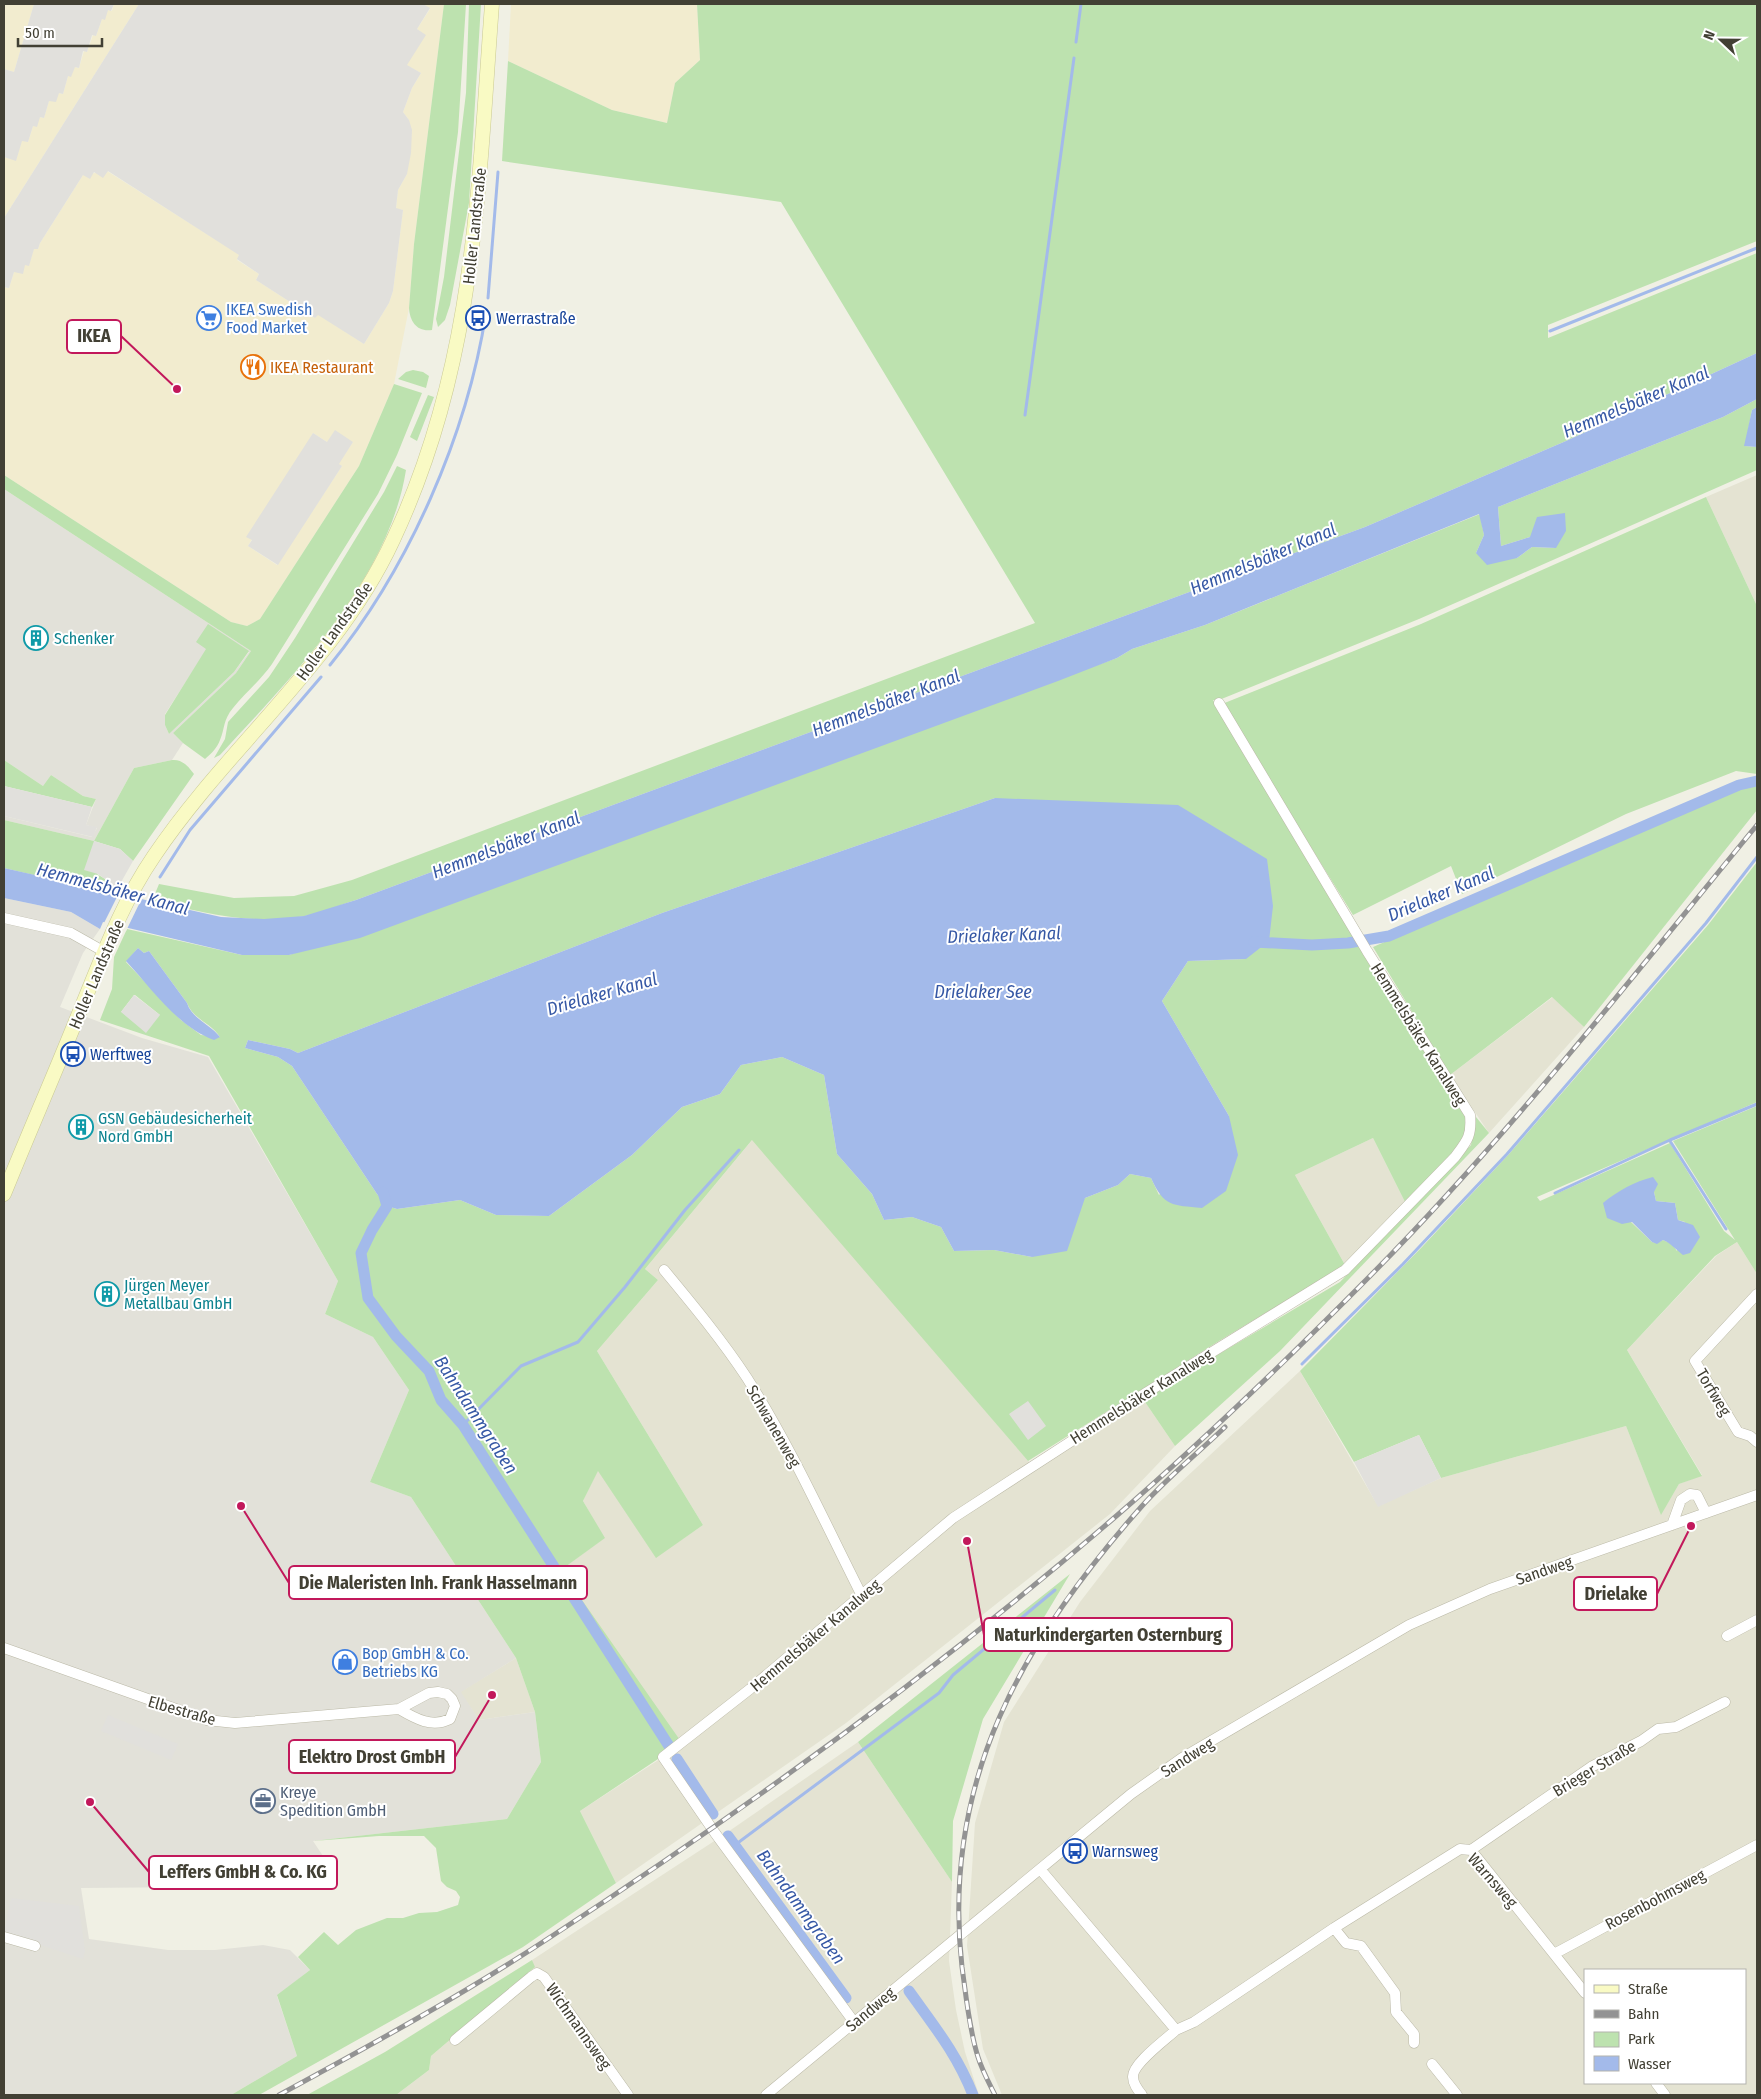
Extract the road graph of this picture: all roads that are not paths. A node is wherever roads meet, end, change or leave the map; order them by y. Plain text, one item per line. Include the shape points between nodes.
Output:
1 (492, 4) edge
2 (1218, 703) dead end
3 (4, 918) edge
4 (103, 951) junction
5 (4, 1194) edge
6 (664, 1270) dead end
7 (1757, 1294) edge
8 (1757, 1442) edge
9 (1757, 1497) edge
10 (1706, 1513) junction
11 (1672, 1525) junction
12 (862, 1596) junction
13 (1757, 1620) edge
14 (1727, 1636) dead end
15 (4, 1648) edge
16 (1725, 1702) dead end
17 (399, 1709) junction
18 (1757, 1845) edge
19 (1471, 1850) junction
20 (1040, 1869) junction
21 (1334, 1928) junction
22 (4, 1937) edge
23 (35, 1946) dead end
24 (1554, 1954) junction
25 (1584, 1992) edge
26 (854, 2022) junction
27 (1176, 2030) junction
28 (455, 2040) dead end
29 (1414, 2043) dead end
30 (1432, 2064) dead end
31 (1657, 2084) edge
32 (628, 2095) edge
33 (766, 2095) edge
34 (1142, 2095) edge
35 (1457, 2095) edge
36 (1666, 2095) edge

1 - 4 main road, Holler Landstraße via 477,216 464,313 446,397 413,494 379,567 341,627 299,682 184,815 130,895
2 - 12 street, Hemmelsbäker Kanalweg via 1470,1115 1468,1140 1367,1249 1336,1277 1166,1380 960,1513
3 - 4 street via 71,933
4 - 5 main road, Holler Landstraße
6 - 12 street, Schwanenweg via 712,1327 747,1379 798,1467
7 - 8 street, Torfweg via 1695,1360 1738,1432
9 - 10 street, Sandweg
10 - 11 street, Sandweg
10 - 11 street via 1697,1495 1690,1494 1681,1500
11 - 20 street, Sandweg via 1490,1589 1409,1625 1182,1758 1131,1794
12 - 26 street, Hemmelsbäker Kanalweg via 663,1757
13 - 14 street
15 - 17 street, Elbestraße via 207,1720 235,1723
16 - 19 street, Brieger Straße via 1676,1727 1658,1729 1591,1767
17 - 17 street, Elbestraße via 429,1693 438,1692 447,1694 455,1706 450,1719 432,1724
18 - 24 street, Rosenbohmsweg
19 - 21 street, Warnsweg via 1460,1850
19 - 24 street, Warnsweg
20 - 26 street, Sandweg
20 - 27 street
21 - 27 street, Warnsweg via 1194,2022
21 - 29 street via 1346,1943 1361,1946 1395,1993 1396,2012 1414,2034
22 - 23 street
24 - 25 street, Warnsweg
26 - 33 street, Sandweg
27 - 34 street, Warnsweg via 1135,2070 1132,2076
28 - 32 street, Wichmannsweg via 537,1973 544,1977
30 - 35 street
31 - 36 street

